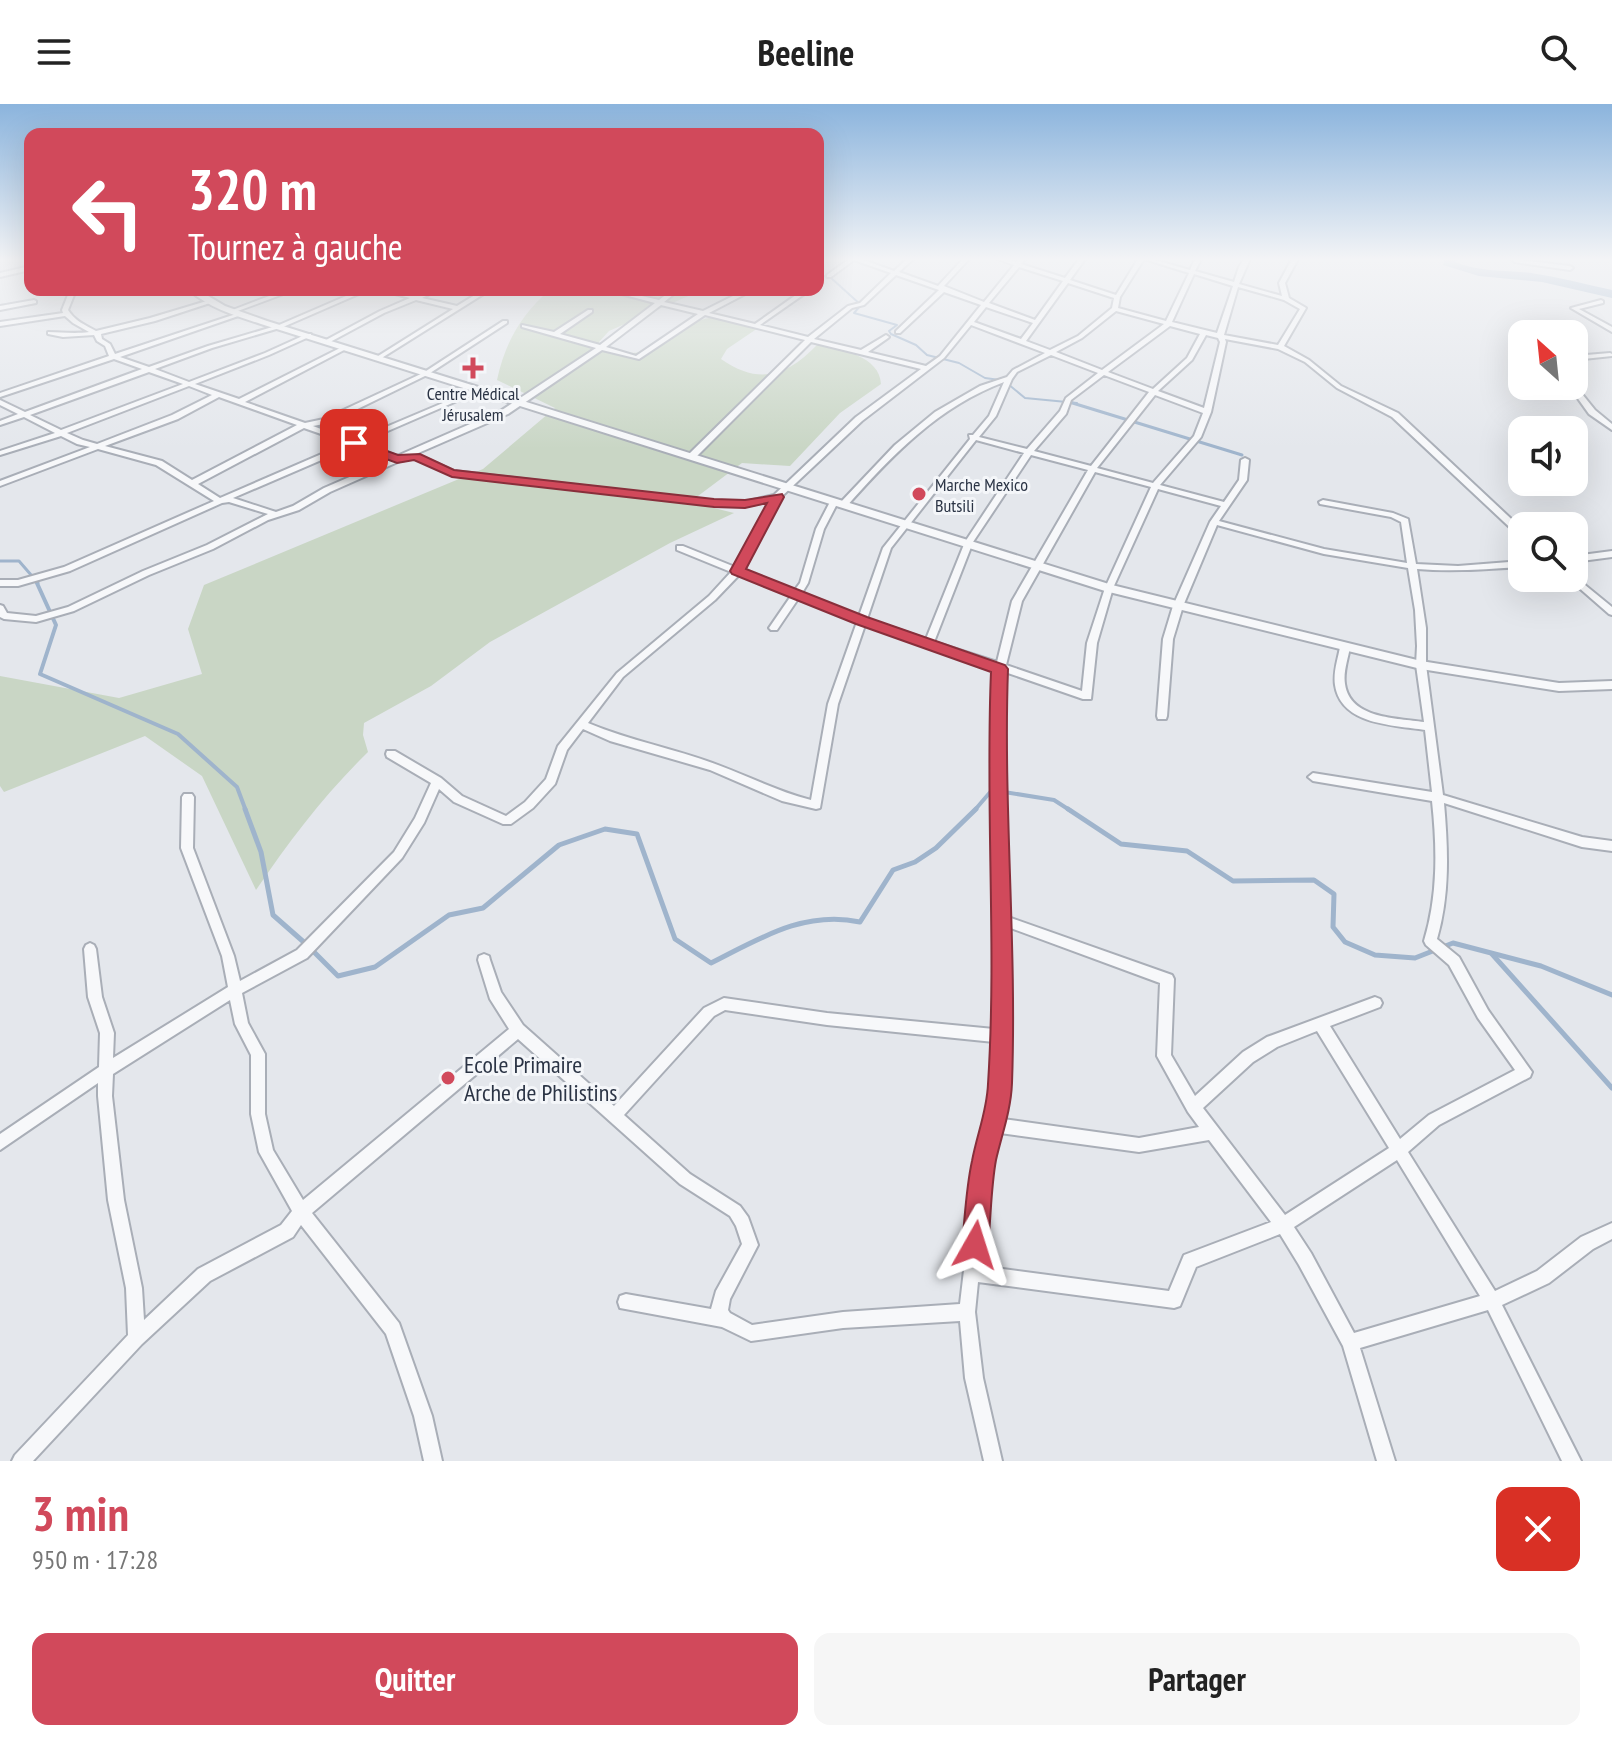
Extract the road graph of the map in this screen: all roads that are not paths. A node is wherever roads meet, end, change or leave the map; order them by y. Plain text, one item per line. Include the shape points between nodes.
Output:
1 (74, 322) edge
2 (132, 322) edge
3 (208, 322) edge
4 (269, 322) edge
5 (290, 322) edge
6 (366, 322) edge
7 (434, 322) edge
8 (505, 322) dead end
9 (573, 322) edge
10 (634, 322) edge
11 (690, 322) edge
12 (745, 322) edge
13 (761, 322) edge
14 (831, 322) edge
15 (907, 322) edge
16 (1036, 322) edge
17 (1098, 322) edge
18 (1162, 322) edge
19 (1224, 322) edge
20 (1295, 322) edge
21 (972, 323) joint
22 (1168, 324) junction
23 (757, 325) junction
24 (281, 326) junction
25 (524, 326) dead end
26 (95, 332) junction
27 (898, 332) dead end
28 (50, 333) dead end
29 (1204, 333) junction
30 (309, 335) junction
31 (554, 335) junction
32 (886, 337) dead end
33 (1222, 337) junction
34 (810, 339) junction
35 (328, 341) junction
36 (1022, 342) junction
37 (1280, 347) junction
38 (344, 348) junction
39 (599, 349) junction
40 (863, 352) junction
41 (1052, 353) junction
42 (112, 356) junction
43 (1611, 356) edge
44 (1588, 357) edge
45 (378, 358) junction
46 (925, 368) junction
47 (150, 371) junction
48 (1101, 373) junction
49 (425, 374) junction
50 (1009, 378) junction
51 (188, 383) junction
52 (478, 390) junction
53 (1151, 394) junction
54 (0, 395) edge
55 (217, 395) junction
56 (1583, 400) edge
57 (241, 401) junction
58 (0, 402) edge
59 (522, 403) junction
60 (1207, 412) junction
61 (25, 415) junction
62 (0, 423) edge
63 (302, 426) junction
64 (1612, 428) edge
65 (61, 433) junction
66 (972, 437) junction
67 (354, 443) junction
68 (97, 446) junction
69 (0, 453) edge
70 (1028, 453) junction
71 (692, 456) junction
72 (397, 459) junction
73 (1245, 460) dead end
74 (1092, 470) junction
75 (0, 484) edge
76 (191, 484) junction
77 (790, 486) junction
78 (1155, 486) junction
79 (777, 497) junction
80 (220, 501) junction
81 (1323, 502) dead end
82 (839, 504) junction
83 (1223, 504) junction
84 (275, 514) junction
85 (1508, 521) edge
86 (1214, 522) junction
87 (904, 523) junction
88 (969, 542) junction
89 (680, 548) dead end
90 (1612, 554) edge
91 (1588, 557) edge
92 (1039, 565) junction
93 (1508, 565) edge
94 (1414, 566) junction
95 (737, 571) junction
96 (0, 583) edge
97 (1109, 588) junction
98 (1588, 591) edge
99 (797, 595) junction
100 (1178, 606) junction
101 (0, 608) edge
102 (1612, 612) edge
103 (862, 621) junction
104 (774, 628) dead end
105 (929, 643) junction
106 (1345, 647) junction
107 (1421, 665) junction
108 (1000, 669) junction
109 (1611, 686) edge
110 (1162, 716) dead end
111 (581, 724) junction
112 (1428, 727) junction
113 (391, 754) dead end
114 (1313, 777) dead end
115 (437, 781) junction
116 (188, 797) dead end
117 (1437, 797) junction
118 (1612, 846) edge
119 (1002, 920) junction
120 (90, 949) dead end
121 (484, 960) dead end
122 (237, 989) junction
123 (1375, 1003) dead end
124 (1320, 1023) junction
125 (518, 1030) junction
126 (1002, 1036) junction
127 (104, 1074) junction
128 (1193, 1107) junction
129 (614, 1116) junction
130 (995, 1125) junction
131 (1212, 1132) junction
132 (0, 1143) edge
133 (1398, 1151) junction
134 (301, 1212) junction
135 (1283, 1225) junction
136 (1612, 1231) edge
137 (972, 1273) junction
138 (1492, 1301) junction
139 (626, 1302) dead end
140 (967, 1312) junction
141 (724, 1319) junction
142 (136, 1338) junction
143 (1350, 1343) junction
144 (21, 1461) edge
145 (433, 1461) edge
146 (993, 1461) edge
147 (1386, 1461) edge
148 (1572, 1461) edge

1 - 26 street
2 - 26 street
3 - 42 street
4 - 24 street
5 - 24 street
6 - 35 street
7 - 45 street
8 - 49 street
9 - 31 street
10 - 39 street
11 - 39 street via 637,358
12 - 23 street
13 - 23 street
14 - 34 street
15 - 27 street
16 - 36 street
17 - 41 street
18 - 22 street
19 - 33 street
20 - 37 street
21 - 36 street
21 - 46 street
22 - 29 street
22 - 48 street
23 - 34 street
24 - 30 street
24 - 47 street
25 - 31 street
26 - 28 street via 70,337
26 - 42 street
29 - 33 street
29 - 53 street via 1190,359
30 - 35 street
30 - 51 street
31 - 39 street
32 - 40 street
33 - 37 street
33 - 60 street
34 - 40 street
34 - 71 street
35 - 38 street
36 - 41 street
37 - 85 street via 1339,387 1395,415
38 - 45 street
38 - 57 street
39 - 59 street
40 - 46 street
41 - 48 street
41 - 50 street
42 - 47 street
42 - 54 street
43 - 44 street
45 - 49 street
46 - 77 street via 859,419
47 - 51 street
47 - 61 street
48 - 53 street
48 - 70 street via 1067,401
49 - 52 street
49 - 63 street via 326,421
50 - 66 street via 992,416
50 - 82 street via 942,409
51 - 55 street
51 - 65 street
52 - 59 street
52 - 67 street
53 - 60 street
53 - 74 street
55 - 57 street
55 - 68 street
56 - 64 street
57 - 63 street
58 - 61 street
59 - 71 street
59 - 72 street
60 - 78 street via 1196,438
61 - 62 street
61 - 65 street
63 - 67 street
63 - 76 street
65 - 68 street
65 - 69 street
66 - 70 street
66 - 87 street
67 - 72 street
67 - 80 street
68 - 75 street
68 - 76 street via 159,463
70 - 74 street
70 - 88 street
71 - 77 street
72 - 79 street via 416,456 452,473 694,502 745,504
72 - 84 street
73 - 83 street via 1243,480
74 - 78 street
74 - 92 street
76 - 80 street
77 - 79 street
77 - 82 street
78 - 83 street
78 - 97 street
79 - 95 street
80 - 84 street via 229,499
80 - 96 street via 67,569
81 - 94 street via 1401,518
82 - 87 street
82 - 99 street via 820,529
83 - 86 street
84 - 101 street via 60,612 36,619 4,616
86 - 94 street via 1294,545
86 - 100 street
87 - 88 street
87 - 103 street via 887,548
88 - 92 street
88 - 105 street
89 - 95 street
90 - 91 street
92 - 97 street
92 - 108 street via 1017,601
93 - 94 street
94 - 107 street via 1424,636
95 - 99 street
95 - 111 street via 620,675
97 - 100 street
97 - 108 street via 1092,643 1087,696
98 - 102 street
99 - 103 street
99 - 104 street
100 - 106 street
100 - 110 street via 1168,639
103 - 105 street
103 - 111 street via 833,704 816,805
105 - 108 street
106 - 107 street
106 - 112 street via 1340,684 1344,702 1358,713
107 - 109 street via 1559,687
107 - 112 street
108 - 119 street
111 - 115 street via 557,758 551,781 507,821 458,799
112 - 117 street
113 - 115 street
114 - 117 street
115 - 122 street via 398,855 333,924 302,954
116 - 122 street via 187,848
117 - 118 street via 1582,842
117 - 133 street via 1442,863 1436,929 1430,941 1454,961 1483,1014 1525,1072 1434,1120
119 - 126 street
119 - 128 street via 1167,979 1164,1056
120 - 127 street via 95,997 107,1033
121 - 125 street via 495,995
122 - 127 street
122 - 134 street via 242,1024 258,1054 258,1114 266,1152
123 - 124 street
124 - 128 street via 1248,1057
124 - 133 street
125 - 129 street
125 - 134 street
126 - 129 street via 724,1004 709,1012
126 - 130 street
127 - 132 street
127 - 142 street via 116,1200 134,1288
128 - 131 street
129 - 141 street via 743,1222 750,1245 722,1297 719,1311
130 - 131 street via 1139,1145
130 - 137 street via 984,1161
131 - 135 street
133 - 135 street
133 - 138 street
134 - 142 street via 287,1231 204,1275
134 - 145 street via 393,1329
135 - 137 street via 1190,1261 1174,1300
135 - 143 street
136 - 138 street via 1543,1277
137 - 140 street
138 - 143 street
138 - 148 street
139 - 141 street
140 - 141 street via 843,1320 751,1333
140 - 146 street via 974,1378
142 - 144 street
143 - 147 street

